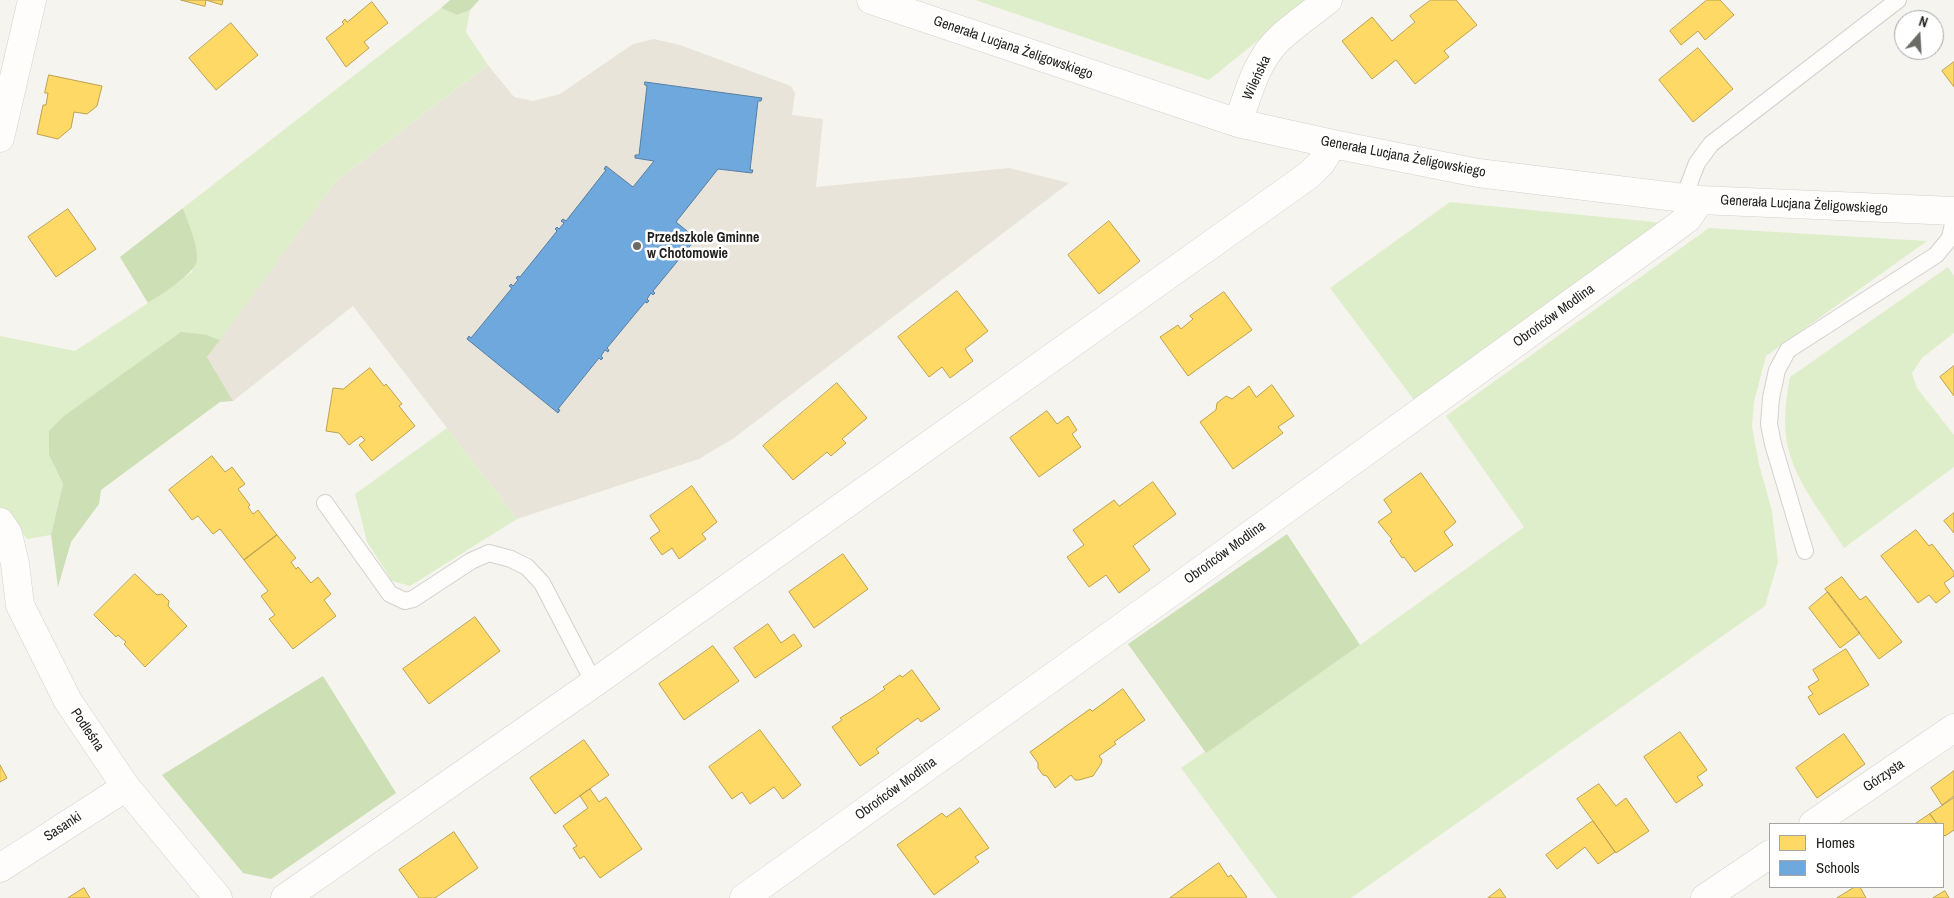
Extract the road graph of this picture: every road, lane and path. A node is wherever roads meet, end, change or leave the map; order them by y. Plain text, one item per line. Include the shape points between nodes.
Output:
1 (32, 0) edge
2 (871, 0) edge
3 (1328, 0) edge
4 (1898, 0) edge
5 (1238, 123) junction
6 (0, 138) edge
7 (1332, 144) junction
8 (1692, 198) junction
9 (1954, 211) edge
10 (1954, 219) edge
11 (325, 503) dead end
12 (4, 528) edge
13 (1805, 551) dead end
14 (594, 683) junction
15 (1954, 728) edge
16 (126, 787) junction
17 (1814, 823) edge
18 (1769, 855) edge
19 (0, 868) edge
20 (218, 898) edge
21 (285, 898) edge
22 (744, 898) edge
23 (1706, 898) edge

1 - 6 street
2 - 5 street, Generała Lucjana Żeligowskiego
3 - 5 street, Wileńska via 1278,40 1252,82
4 - 8 lane via 1711,144 1697,162
5 - 7 street, Generała Lucjana Żeligowskiego
7 - 8 street, Generała Lucjana Żeligowskiego via 1478,172
7 - 14 street via 1309,175
8 - 9 street, Generała Lucjana Żeligowskiego
8 - 22 street, Obrońców Modlina via 1688,218
10 - 13 lane via 1950,238 1936,255 1788,350 1777,370 1770,398 1769,424
11 - 14 lane via 390,594 405,601 489,553 527,567 542,583
12 - 16 street, Podleśna via 15,564 20,605 68,701
14 - 21 street
15 - 17 street, Górzysta
16 - 19 street, Sasanki
16 - 20 street, Podleśna
18 - 23 street

